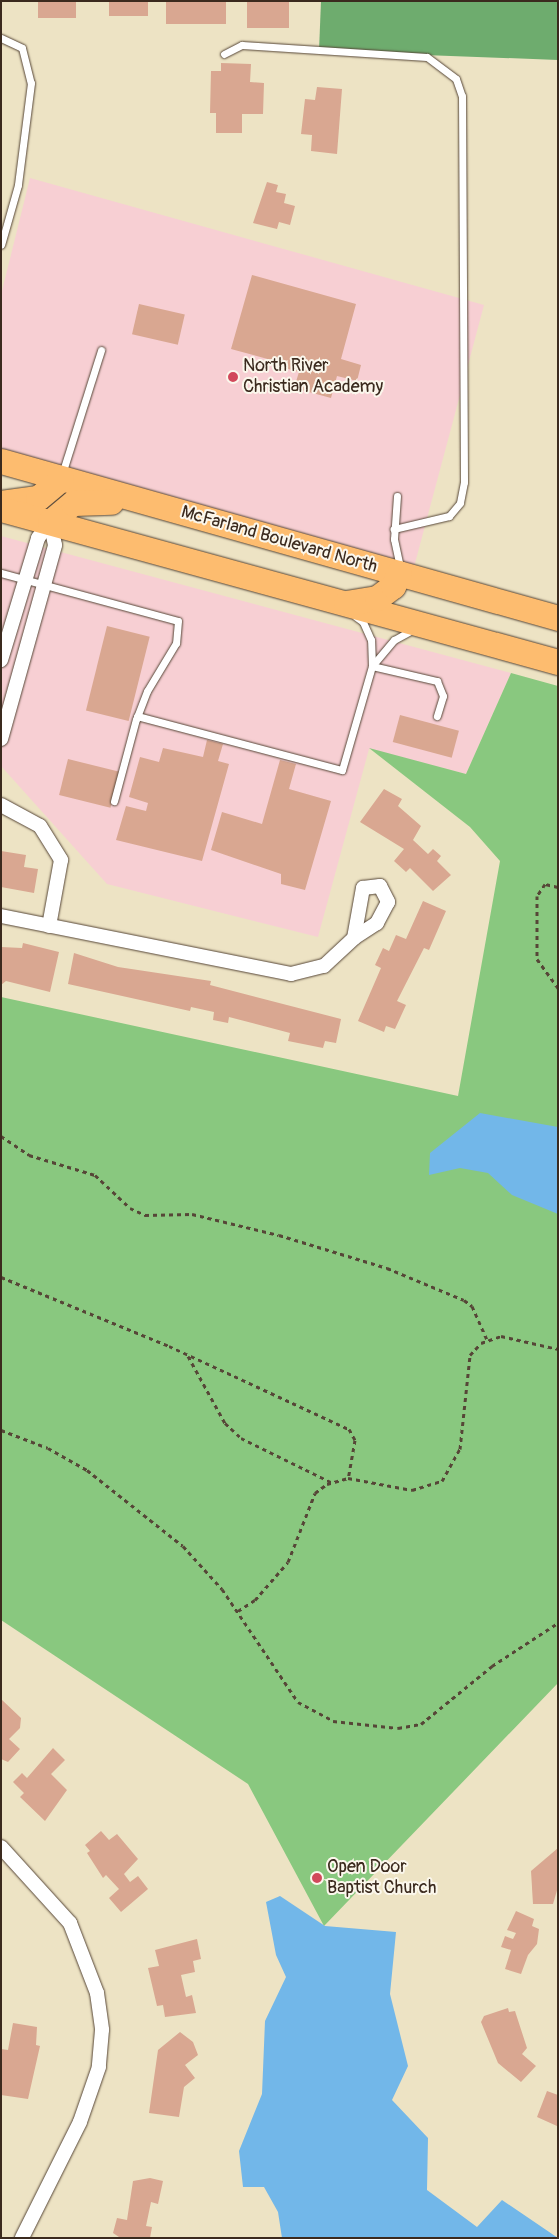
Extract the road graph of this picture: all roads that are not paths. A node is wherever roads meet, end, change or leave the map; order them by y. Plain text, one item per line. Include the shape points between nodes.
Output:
1 (1, 38) edge
2 (224, 54) dead end
3 (1, 246) edge
4 (101, 350) dead end
5 (1, 462) edge
6 (61, 479) junction
7 (397, 496) dead end
8 (1, 503) edge
9 (158, 506) junction
10 (1, 509) edge
11 (50, 522) junction
12 (394, 529) junction
13 (1, 573) edge
14 (399, 573) junction
15 (26, 580) junction
16 (44, 587) junction
17 (334, 603) junction
18 (558, 618) edge
19 (420, 626) junction
20 (1, 660) edge
21 (558, 662) edge
22 (372, 666) junction
23 (137, 716) junction
24 (437, 716) dead end
25 (1, 739) edge
26 (114, 801) dead end
27 (1, 805) edge
28 (1, 916) edge
29 (49, 926) junction
30 (354, 938) dead end
31 (1, 1847) edge
32 (22, 2238) edge

1 - 3 lane via 22,48 32,83 32,106
2 - 12 lane via 242,45 404,53 442,65 459,88 465,140 464,482 460,503 449,516
4 - 6 lane
5 - 6 highway, McFarland Boulevard North
6 - 8 highway via 38,498
6 - 9 highway, McFarland Boulevard North
7 - 12 lane
9 - 11 highway via 82,501 64,508
9 - 14 highway, McFarland Boulevard North
10 - 11 highway
11 - 15 street via 38,538
11 - 16 street via 55,545
11 - 17 highway
12 - 14 lane via 401,556
13 - 15 lane
14 - 17 highway via 377,598
14 - 18 highway, McFarland Boulevard North
15 - 16 lane
15 - 20 street
16 - 23 lane via 178,621 176,643
16 - 25 street
17 - 19 highway
17 - 22 lane via 363,622 371,640
19 - 21 highway
19 - 22 lane via 394,640
22 - 23 lane via 342,770
22 - 24 lane via 437,682 444,696
23 - 26 lane
27 - 29 street via 40,826 61,860
28 - 29 street
29 - 30 street via 291,974 324,966
31 - 32 street via 70,1923 92,1975 102,2030 99,2067 80,2122

